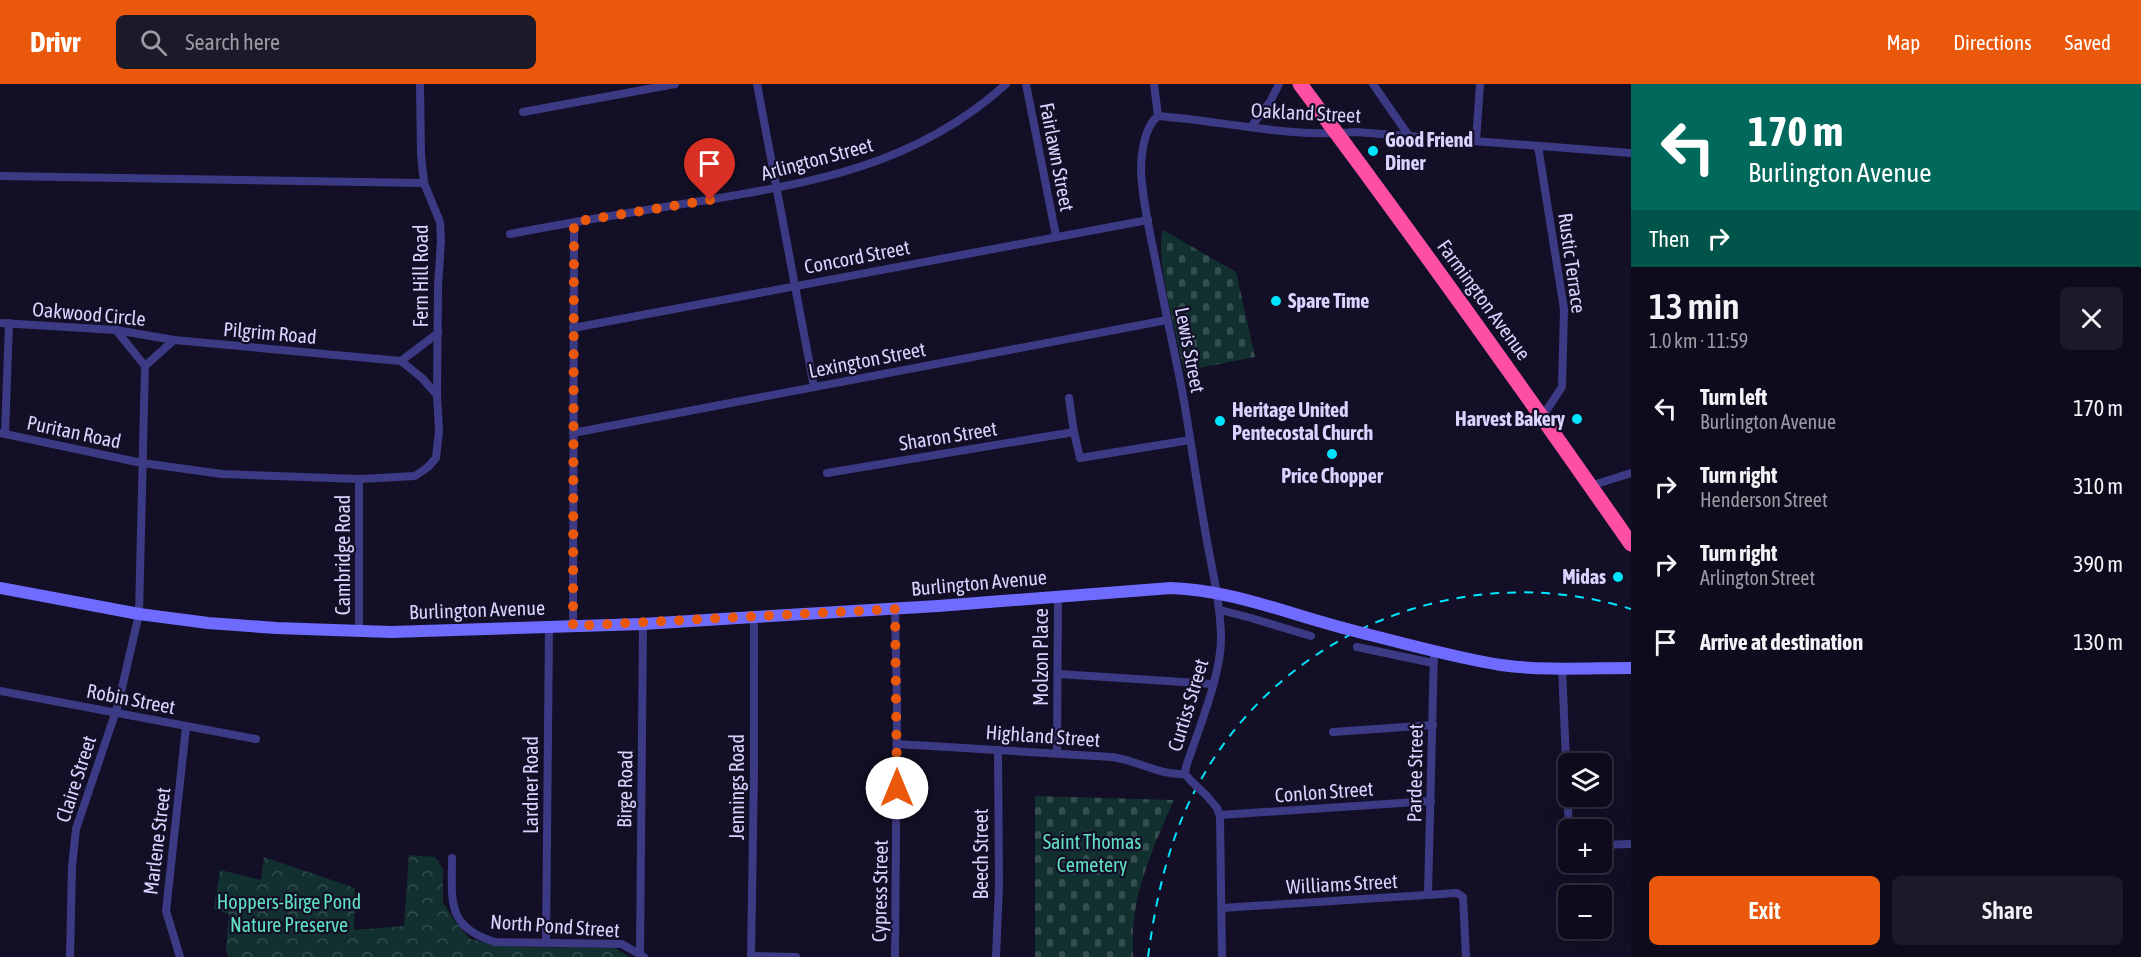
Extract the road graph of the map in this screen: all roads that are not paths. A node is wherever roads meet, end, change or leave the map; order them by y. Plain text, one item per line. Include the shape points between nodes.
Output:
1 (420, 84) edge
2 (675, 84) edge
3 (757, 84) edge
4 (1006, 84) edge
5 (1026, 84) edge
6 (1154, 84) edge
7 (1279, 84) edge
8 (1300, 84) edge
9 (1373, 84) edge
10 (1480, 84) edge
11 (640, 87) edge
12 (523, 112) dead end
13 (1158, 116) junction
14 (1251, 128) junction
15 (1336, 133) junction
16 (1409, 136) junction
17 (1476, 141) junction
18 (1538, 146) junction
19 (1631, 153) edge
20 (0, 176) edge
21 (424, 183) junction
22 (777, 188) junction
23 (1148, 220) junction
24 (574, 222) junction
25 (510, 234) dead end
26 (1056, 236) junction
27 (795, 286) junction
28 (1167, 320) junction
29 (5, 323) edge
30 (573, 328) junction
31 (116, 330) junction
32 (438, 333) junction
33 (174, 340) junction
34 (401, 361) junction
35 (145, 366) junction
36 (814, 387) junction
37 (437, 395) junction
38 (1069, 398) dead end
39 (1542, 417) junction
40 (1074, 432) junction
41 (573, 433) junction
42 (3, 434) edge
43 (1191, 440) junction
44 (142, 463) junction
45 (827, 473) dead end
46 (1631, 473) edge
47 (359, 478) junction
48 (1590, 486) junction
49 (1631, 544) edge
50 (0, 588) edge
51 (1217, 594) junction
52 (1058, 596) junction
53 (895, 609) junction
54 (1220, 610) junction
55 (139, 614) junction
56 (754, 617) junction
57 (643, 624) junction
58 (573, 626) junction
59 (549, 628) junction
60 (359, 632) junction
61 (1311, 636) dead end
62 (1357, 647) dead end
63 (1434, 657) junction
64 (1562, 668) junction
65 (1631, 668) edge
66 (1059, 674) junction
67 (1213, 684) junction
68 (0, 691) edge
69 (116, 712) junction
70 (1433, 725) junction
71 (186, 727) junction
72 (1333, 732) dead end
73 (256, 739) dead end
74 (897, 744) junction
75 (998, 750) junction
76 (1057, 753) junction
77 (1188, 777) junction
78 (1431, 801) junction
79 (1220, 815) junction
80 (1569, 819) edge
81 (1631, 844) edge
82 (1612, 845) edge
83 (452, 858) dead end
84 (1428, 896) junction
85 (1222, 908) junction
86 (546, 942) junction
87 (642, 955) edge
88 (751, 956) edge
89 (70, 957) edge
90 (180, 957) edge
91 (796, 957) edge
92 (896, 957) edge
93 (996, 957) edge
94 (1222, 957) edge
95 (1466, 957) edge

1 - 21 street, Fern Hill Road
2 - 11 street
3 - 22 street
4 - 22 street, Arlington Street via 985,104 938,133 877,162
5 - 26 street, Fairlawn Street
6 - 13 street
7 - 14 street
8 - 15 highway, Farmington Avenue
9 - 16 street
10 - 17 street
11 - 12 street
13 - 14 street, Oakland Street
13 - 23 street, Lewis Street via 1147,135 1142,158
14 - 15 street, Oakland Street
15 - 16 street, Oakland Street
15 - 39 highway, Farmington Avenue
16 - 17 street, Oakland Street
17 - 18 street, Oakland Street
18 - 19 street, Oakland Street
18 - 39 street, Rustic Terrace via 1564,309 1562,387
20 - 21 street
21 - 32 street, Fern Hill Road via 440,222
22 - 24 street, Arlington Street
22 - 27 street
23 - 26 street, Concord Street
23 - 28 street, Lewis Street
24 - 25 street, Arlington Street
24 - 30 street
26 - 27 street, Concord Street
27 - 30 street, Concord Street
27 - 36 street
28 - 36 street, Lexington Street
28 - 43 street, Lewis Street
29 - 31 street, Oakwood Circle
29 - 42 street
30 - 41 street
31 - 33 street, Oakwood Circle
31 - 35 street
32 - 34 street
32 - 37 street, Fern Hill Road
33 - 34 street, Pilgrim Road
33 - 35 street
34 - 37 street
35 - 44 street
36 - 41 street, Lexington Street
37 - 47 street, Fern Hill Road via 436,458 428,467 415,476
38 - 40 street
39 - 48 highway, Farmington Avenue
40 - 43 street via 1080,458
40 - 45 street, Sharon Street
41 - 58 street
42 - 44 street, Puritan Road
43 - 51 street, Lewis Street
44 - 47 street, Fern Hill Road via 222,474
44 - 55 street
46 - 48 street
47 - 60 street, Cambridge Road
48 - 49 highway, Farmington Avenue
50 - 55 main road, Burlington Avenue
51 - 52 main road, Burlington Avenue via 1160,588
51 - 54 street, Curtiss Street
51 - 63 main road, Burlington Avenue, bridge via 1366,634
52 - 53 main road, Burlington Avenue
52 - 66 street, Molzon Place
53 - 56 main road, Burlington Avenue
53 - 74 street, Cypress Street
54 - 61 street
54 - 67 street, Curtiss Street via 1221,652
55 - 60 main road, Burlington Avenue via 208,623
55 - 69 street, Claire Street
56 - 57 main road, Burlington Avenue
56 - 88 street, Jennings Road
57 - 58 main road, Burlington Avenue
57 - 87 street, Birge Road
58 - 59 main road, Burlington Avenue
59 - 60 main road, Burlington Avenue
59 - 86 street, Lardner Road
62 - 63 street, Burlington Avenue
63 - 64 main road, Burlington Avenue
63 - 70 street, Pardee Street
64 - 65 main road, Burlington Avenue
64 - 80 street
66 - 67 street
66 - 76 street, Molzon Place
67 - 77 street, Curtiss Street via 1186,767
68 - 69 street, Robin Street
69 - 71 street, Robin Street
69 - 89 street, Claire Street via 76,829
70 - 72 street
70 - 78 street, Pardee Street
71 - 73 street, Robin Street
71 - 90 street, Marlene Street via 166,911
74 - 75 street, Highland Street
74 - 92 street, Cypress Street
75 - 76 street, Highland Street
75 - 93 street, Beech Street
76 - 77 street, Highland Street via 1122,759
77 - 79 street, Curtiss Street, bridge
78 - 79 street, Conlon Street
78 - 84 street, Pardee Street
79 - 85 street
81 - 82 street
83 - 86 street, North Pond Street via 454,912 465,927 495,942
84 - 85 street, Williams Street
84 - 95 street, Williams Street via 1458,893 1463,897
85 - 94 street
86 - 87 street, North Pond Street via 622,944
88 - 91 street

